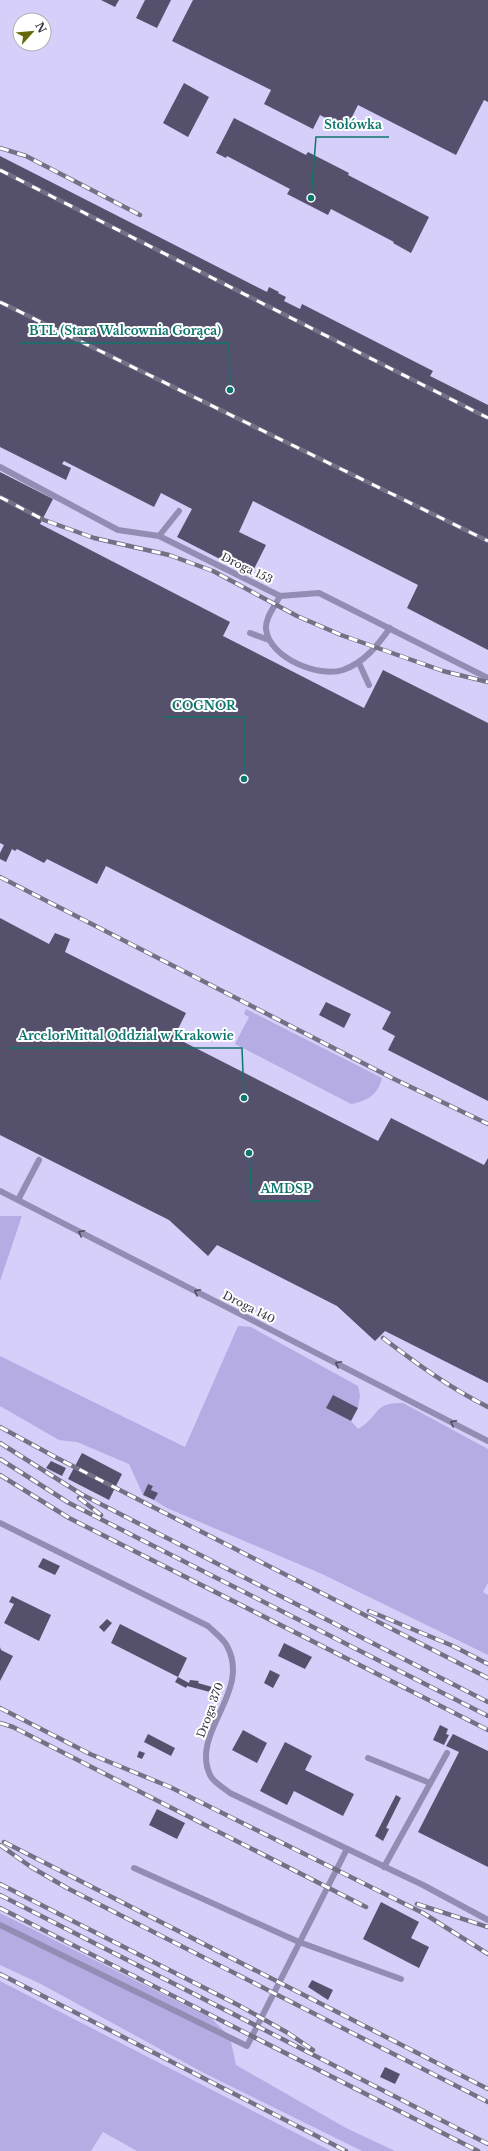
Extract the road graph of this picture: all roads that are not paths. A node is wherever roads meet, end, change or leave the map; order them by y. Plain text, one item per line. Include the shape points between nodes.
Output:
1 (0, 467) edge
2 (179, 510) dead end
3 (159, 536) junction
4 (280, 596) junction
5 (390, 628) junction
6 (250, 633) dead end
7 (270, 640) junction
8 (358, 663) junction
9 (488, 678) edge
10 (369, 685) dead end
11 (39, 1160) dead end
12 (0, 1191) edge
13 (18, 1200) junction
14 (488, 1441) edge
15 (0, 1523) edge
16 (447, 1753) dead end
17 (368, 1758) dead end
18 (430, 1783) junction
19 (347, 1849) junction
20 (384, 1867) junction
21 (134, 1868) dead end
22 (488, 1920) edge
23 (0, 1925) edge
24 (299, 1942) junction
25 (401, 1979) dead end

1 - 3 lane, Droga 153 via 118,530
2 - 3 lane
3 - 4 lane, Droga 153
4 - 5 lane, Droga 153 via 319,593
4 - 7 lane via 268,618 266,629
5 - 8 lane via 373,651
5 - 9 lane, Droga 153
6 - 7 lane
7 - 8 lane via 286,659 321,672 341,670
8 - 10 lane
11 - 13 lane
12 - 13 lane, Droga 140
14 -> 13 lane, Droga 140
15 - 19 lane, Droga 370 via 208,1626 227,1645 234,1669 228,1694 208,1739 205,1760 211,1776 230,1793
16 - 18 lane
17 - 18 lane
18 - 20 lane
19 - 20 lane, Droga 370
19 - 24 lane
20 - 22 lane, Droga 370
21 - 24 lane
23 - 24 lane via 247,2046
24 - 25 lane

